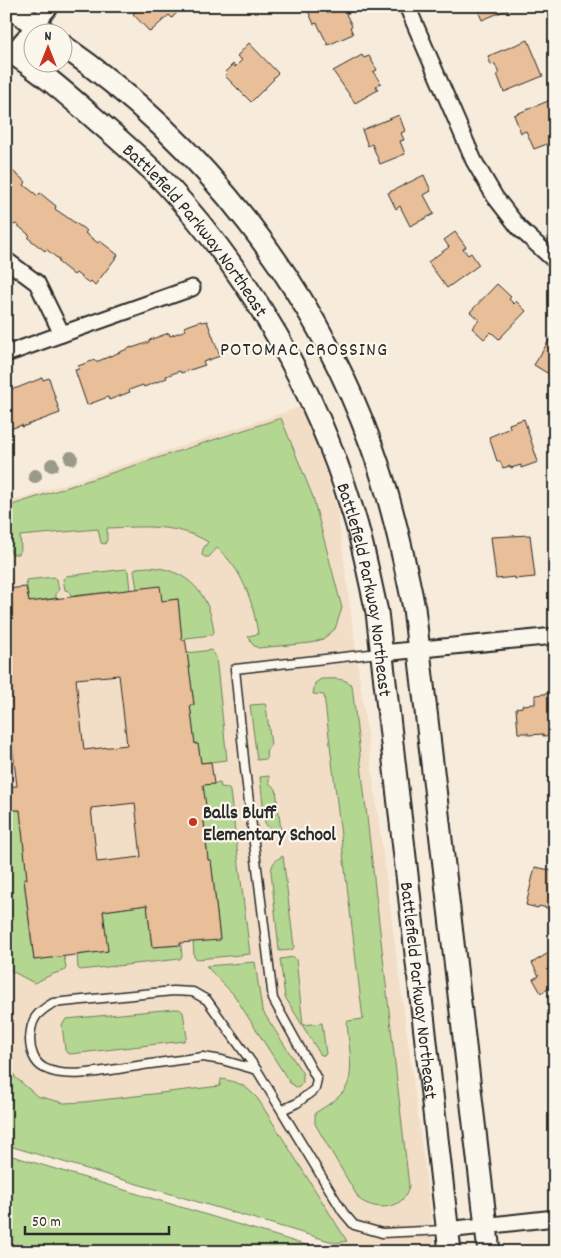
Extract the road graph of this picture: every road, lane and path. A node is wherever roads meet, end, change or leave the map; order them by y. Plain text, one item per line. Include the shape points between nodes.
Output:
1 (9, 6) edge
2 (51, 6) edge
3 (407, 6) edge
4 (31, 22) edge
5 (43, 22) edge
6 (22, 42) edge
7 (72, 52) edge
8 (8, 53) edge
9 (555, 261) edge
10 (9, 267) edge
11 (192, 288) dead end
12 (62, 334) junction
13 (6, 354) edge
14 (555, 636) edge
15 (419, 650) junction
16 (382, 653) junction
17 (257, 1070) junction
18 (282, 1110) junction
19 (555, 1218) edge
20 (486, 1226) junction
21 (448, 1230) junction
22 (450, 1252) edge
23 (489, 1252) edge

1 - 4 main road
2 - 5 street
3 - 9 street via 474,161 495,197 519,228
6 - 8 street
7 - 15 main road, Battlefield Parkway Northeast via 122,89 213,180 266,246 318,330 372,448 386,490 414,608
8 - 16 main road, Battlefield Parkway Northeast via 62,90 142,160 234,266 259,306 312,403 336,460 361,541 377,612
10 - 12 street via 37,283
11 - 12 street
12 - 13 street
14 - 15 street
15 - 16 street
15 - 20 main road, Battlefield Parkway Northeast
16 - 18 lane via 235,669 273,999 317,1078 315,1089
16 - 21 main road, Battlefield Parkway Northeast
17 - 17 lane via 207,1000 193,992 173,991 53,1003 38,1012 31,1024 30,1042 34,1059 43,1068 58,1073 81,1073 203,1057
17 - 18 lane
18 - 21 lane via 354,1225 382,1233
19 - 20 street
20 - 21 street
20 - 23 main road, Battlefield Parkway Northeast
21 - 22 main road, Battlefield Parkway Northeast

